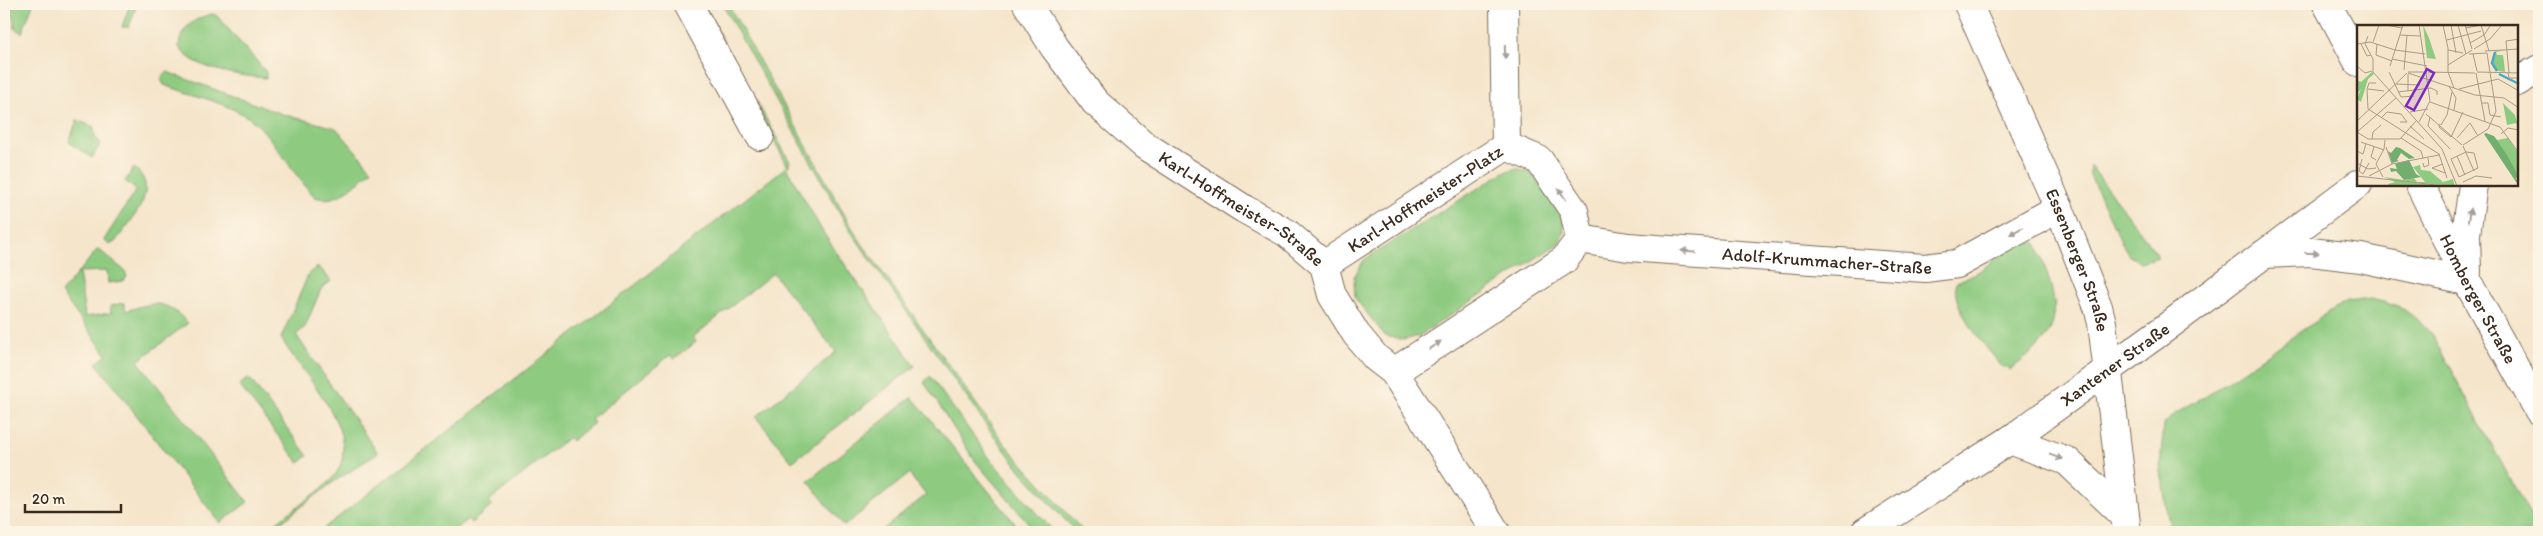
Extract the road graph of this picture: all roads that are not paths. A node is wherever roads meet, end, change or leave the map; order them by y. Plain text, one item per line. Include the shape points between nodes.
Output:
1 (688, 4) edge
2 (1028, 4) edge
3 (1504, 4) edge
4 (1968, 4) edge
5 (2327, 4) edge
6 (2357, 60) edge
7 (2539, 69) edge
8 (2518, 81) edge
9 (760, 136) dead end
10 (1506, 146) junction
11 (2357, 185) edge
12 (2420, 186) edge
13 (2473, 186) edge
14 (2059, 208) junction
15 (1580, 239) junction
16 (2264, 254) junction
17 (1324, 265) junction
18 (2467, 281) junction
19 (2108, 369) junction
20 (1394, 372) junction
21 (2539, 411) edge
22 (2010, 440) junction
23 (2126, 524) edge
24 (1496, 532) edge
25 (1865, 532) edge

1 - 9 street
2 - 17 street, Karl-Hoffmeister-Straße via 1054,47 1095,102 1144,146 1287,233
3 -> 10 street
4 - 14 street, Essenberger Straße
5 - 6 street
7 - 8 street
15 -> 10 street, Karl-Hoffmeister-Platz via 1574,212 1539,160
10 - 17 street, Karl-Hoffmeister-Platz
11 - 16 street, Xantener Straße
12 - 18 street, Homberger Straße
18 -> 13 street via 2466,234
14 -> 15 street, Adolf-Krummacher-Straße via 1957,264 1925,268 1628,247
14 - 19 street, Essenberger Straße via 2098,307
20 -> 15 street via 1564,260
16 -> 18 street via 2311,252 2361,258
16 - 19 street, Xantener Straße
17 - 20 street, Karl-Hoffmeister-Straße via 1332,295 1356,334 1376,358
18 - 21 street, Homberger Straße
19 - 22 street, Xantener Straße
19 - 23 street, Essenberger Straße
20 - 24 street, Karl-Hoffmeister-Straße
22 -> 23 street via 2067,461
22 - 25 street, Xantener Straße

